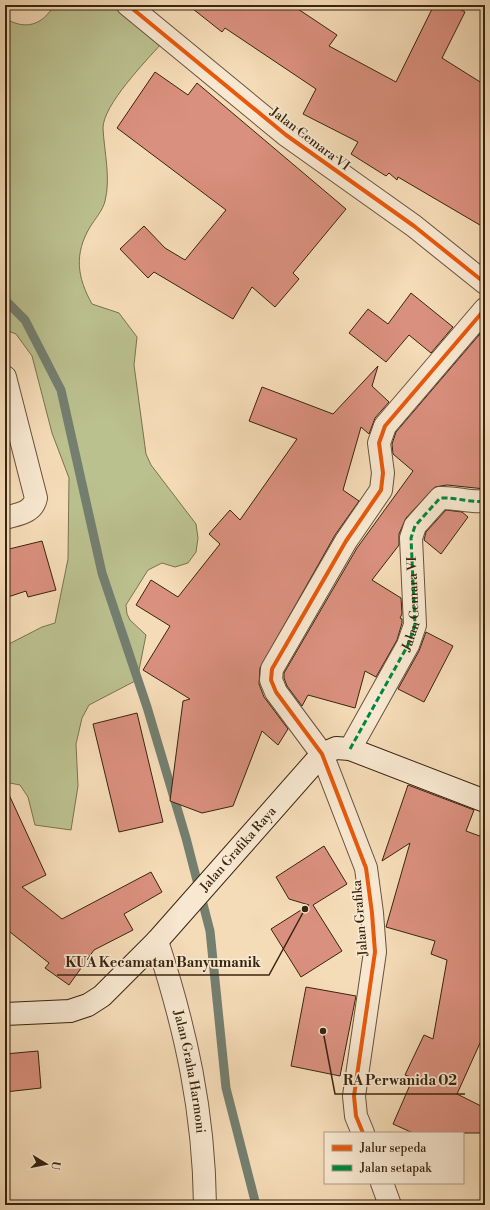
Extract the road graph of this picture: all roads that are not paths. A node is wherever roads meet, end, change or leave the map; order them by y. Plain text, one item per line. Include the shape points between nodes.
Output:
1 (128, 5) edge
2 (485, 283) edge
3 (485, 309) edge
4 (5, 377) edge
5 (485, 501) edge
6 (5, 518) edge
7 (350, 749) junction
8 (322, 754) junction
9 (485, 801) edge
10 (157, 941) junction
11 (5, 1014) edge
12 (363, 1132) edge
13 (382, 1184) edge
14 (205, 1205) edge
15 (390, 1205) edge

1 - 2 street, Jalan Cemara VI via 286,135 414,226
3 - 8 street, Jalan Grafika via 385,426 379,443 383,473 381,490 346,541 272,669 271,680 276,692
4 - 6 street via 36,498 30,510
5 - 7 street, Jalan Cemara VI via 440,498 416,526 411,538 415,625 408,645
7 - 8 street via 336,748
7 - 9 street
8 - 10 street, Jalan Grafika Raya
8 - 12 street, Jalan Grafika via 366,868 372,913 375,952 354,1096 356,1116
10 - 11 street, Jalan Grafika Raya via 102,996 88,1005 70,1011
10 - 14 street, Jalan Graha Harmoni via 187,1044 203,1148
13 - 15 street

